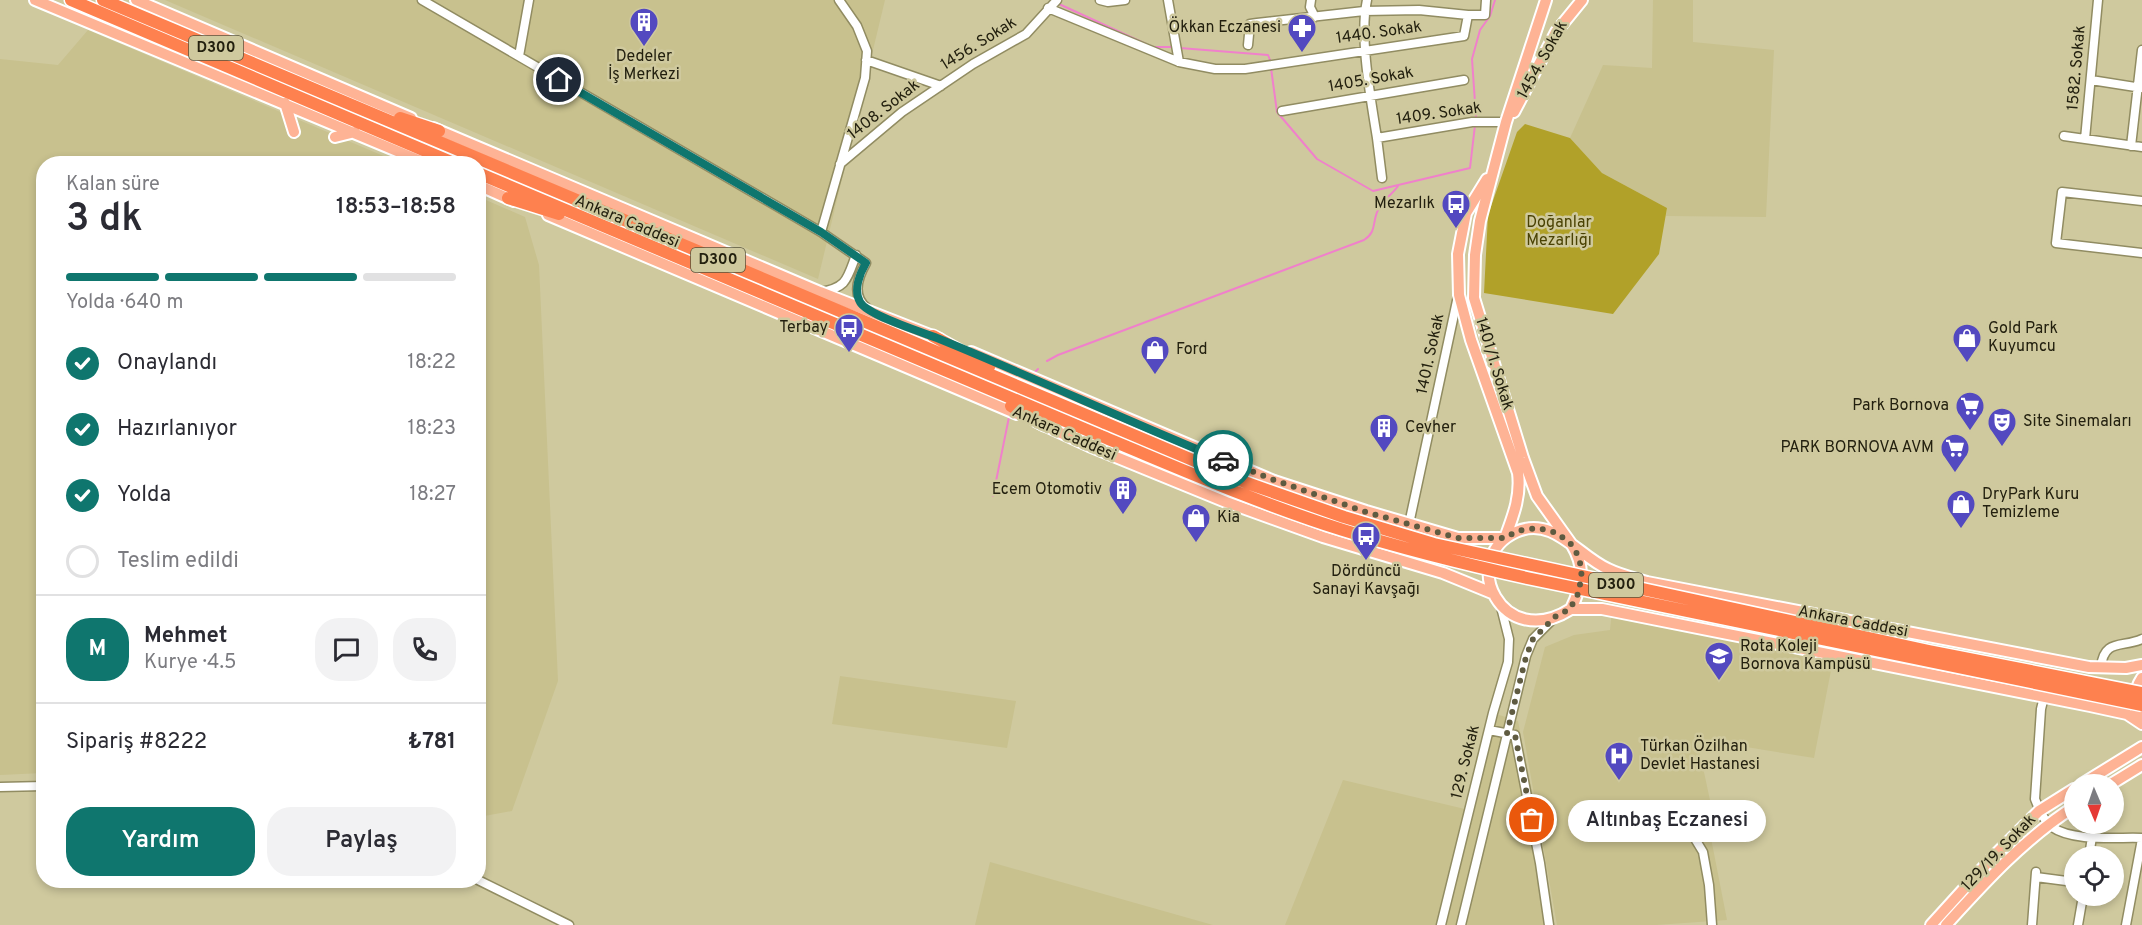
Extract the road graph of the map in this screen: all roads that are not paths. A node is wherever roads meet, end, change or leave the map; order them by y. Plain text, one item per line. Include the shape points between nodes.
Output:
1 (35, 0) edge
2 (71, 0) edge
3 (103, 0) edge
4 (136, 0) edge
5 (422, 0) edge
6 (529, 0) edge
7 (839, 0) edge
8 (1057, 0) edge
9 (1100, 0) edge
10 (1125, 0) edge
11 (1168, 0) edge
12 (1311, 0) edge
13 (1367, 0) edge
14 (1486, 0) edge
15 (1546, 0) edge
16 (1582, 0) edge
17 (2098, 0) edge
18 (1048, 8) junction
19 (1364, 11) junction
20 (1468, 15) junction
21 (1315, 17) junction
22 (1248, 45) dead end
23 (1366, 49) junction
24 (2142, 50) edge
25 (519, 56) junction
26 (866, 60) junction
27 (1179, 62) junction
28 (1464, 80) dead end
29 (2091, 80) junction
30 (941, 86) junction
31 (2140, 87) edge
32 (1370, 95) junction
33 (330, 96) junction
34 (285, 103) junction
35 (1282, 111) dead end
36 (1506, 122) junction
37 (439, 131) junction
38 (294, 132) dead end
39 (355, 132) junction
40 (2064, 136) dead end
41 (335, 137) dead end
42 (1377, 138) junction
43 (2085, 139) junction
44 (2131, 146) junction
45 (2142, 147) edge
46 (410, 156) edge
47 (437, 156) edge
48 (472, 156) edge
49 (486, 162) edge
50 (840, 164) junction
51 (1493, 169) junction
52 (486, 176) edge
53 (1382, 178) dead end
54 (486, 188) edge
55 (508, 198) junction
56 (2142, 201) edge
57 (821, 232) junction
58 (633, 238) junction
59 (2142, 253) edge
60 (856, 255) junction
61 (820, 292) junction
62 (1459, 295) junction
63 (874, 313) junction
64 (933, 336) junction
65 (974, 383) junction
66 (1045, 398) junction
67 (1044, 425) junction
68 (1408, 524) junction
69 (1505, 538) junction
70 (1572, 545) junction
71 (1492, 593) junction
72 (1501, 607) junction
73 (1570, 609) junction
74 (1556, 616) junction
75 (2142, 639) edge
76 (2142, 665) edge
77 (2101, 667) junction
78 (2142, 678) edge
79 (2142, 693) edge
80 (2044, 697) junction
81 (2142, 705) edge
82 (2142, 723) edge
83 (1489, 730) junction
84 (1507, 733) junction
85 (2142, 747) edge
86 (2142, 765) edge
87 (2098, 774) edge
88 (2124, 776) edge
89 (36, 786) edge
90 (0, 787) edge
91 (2064, 795) edge
92 (2040, 811) junction
93 (2064, 813) edge
94 (2049, 823) junction
95 (1686, 824) dead end
96 (2092, 837) junction
97 (2142, 838) edge
98 (2091, 846) edge
99 (2064, 880) edge
100 (486, 884) edge
101 (2081, 906) edge
102 (569, 925) edge
103 (1441, 925) edge
104 (1461, 925) edge
105 (1549, 925) edge
106 (1712, 925) edge
107 (1931, 925) edge
108 (1946, 925) edge
109 (2032, 925) edge
110 (2078, 925) edge
111 (2126, 925) edge

1 - 34 main road
2 - 47 highway, D300
3 - 33 highway, Ankara Caddesi / D300
4 - 37 main road, Ankara Caddesi
5 - 25 street
6 - 25 street
7 - 26 street via 857,26 867,51
8 - 18 street, 1456. Sokak
9 - 10 street
11 - 27 street
12 - 21 street
13 - 19 street, 1409. Sokak
14 - 20 street, 1440. Sokak via 1485,15
15 - 36 main road, 1401/1. Sokak
16 - 36 main road, 1454. Sokak via 1556,32 1516,111
17 - 29 street, 1582. Sokak
18 - 27 street, 1440. Sokak
18 - 30 street, 1456. Sokak via 1026,34
19 - 20 street via 1419,10
19 - 21 street
19 - 23 street, 1409. Sokak
20 - 23 street, 1440. Sokak via 1464,36
21 - 22 street via 1250,24
23 - 27 street, 1440. Sokak via 1245,69 1215,69
23 - 32 street, 1409. Sokak
24 - 31 street
25 - 57 street
26 - 30 street, 1408. Sokak
26 - 50 street, 1408. Sokak via 865,78
28 - 32 street, 1405. Sokak
29 - 31 street
29 - 43 street, 1582. Sokak
30 - 50 street, 1408. Sokak via 902,112
31 - 44 street
32 - 35 street, 1405. Sokak
32 - 42 street, 1409. Sokak
33 - 37 highway
33 - 48 highway, Ankara Caddesi / D300
34 - 38 main road
34 - 39 main road
36 - 42 street, 1409. Sokak via 1472,122
36 - 51 main road, 1401/1. Sokak
37 - 61 main road, Ankara Caddesi
39 - 41 main road
39 - 46 main road
40 - 43 street
42 - 53 street, 1409. Sokak
43 - 44 street
44 - 45 street
49 - 66 highway, Ankara Caddesi / D300
50 - 57 street, 1408. Sokak
51 - 62 main road, 1401/1. Sokak via 1466,213 1458,254
51 - 70 main road, 1401/1. Sokak via 1480,221 1474,298 1537,496
52 - 58 highway, Ankara Caddesi / D300
54 - 55 main road, Ankara Caddesi
55 - 58 highway
55 - 67 main road, Ankara Caddesi
56 - 59 street via 2062,192 2056,243
57 - 60 street
58 - 65 highway, Ankara Caddesi / D300
60 - 61 street via 842,286
60 - 63 street via 866,263 858,281 860,303
61 - 63 main road, Ankara Caddesi
62 - 68 street, 1401. Sokak
62 - 69 main road, 1401/1. Sokak via 1518,473 1518,504
63 - 64 main road, Ankara Caddesi
64 - 66 highway
64 - 68 main road, Ankara Caddesi via 1274,480
65 - 67 highway
65 - 81 highway, Ankara Caddesi / D300, bridge via 1241,494 1429,555
66 - 79 highway, Ankara Caddesi / D300, bridge via 1246,483 1434,544
67 - 71 main road, Ankara Caddesi via 1226,502 1323,537 1443,573
68 - 69 main road, Ankara Caddesi via 1458,538
69 - 70 main road, Ankara Caddesi via 1517,531 1538,528 1557,533
69 - 71 main road via 1491,560 1488,577
70 - 73 main road via 1582,576
70 - 77 main road, Ankara Caddesi via 1607,569 1647,582
71 - 72 main road
72 - 74 main road via 1526,620
72 - 83 street, 129. Sokak via 1510,650
73 - 74 main road
73 - 80 main road via 1602,609
74 - 84 street, 129. Sokak via 1531,645
75 - 77 street via 2112,646 2105,652
76 - 77 main road, Ankara Caddesi
78 - 82 main road via 2134,699
80 - 82 main road via 2127,714
80 - 92 street via 2035,799
83 - 84 street
83 - 103 street, 129. Sokak
84 - 104 street, 129. Sokak
84 - 105 street via 1515,735
85 - 87 main road
86 - 88 main road
89 - 90 street
91 - 92 main road, 129/19. Sokak
92 - 94 street
92 - 107 main road, 129/19. Sokak
93 - 94 main road, 129/19. Sokak
94 - 96 street via 2067,834
94 - 108 main road, 129/19. Sokak
95 - 106 street via 1703,852
96 - 97 street
96 - 98 street
97 - 111 street
99 - 109 street via 2036,874
100 - 102 street
101 - 110 street

